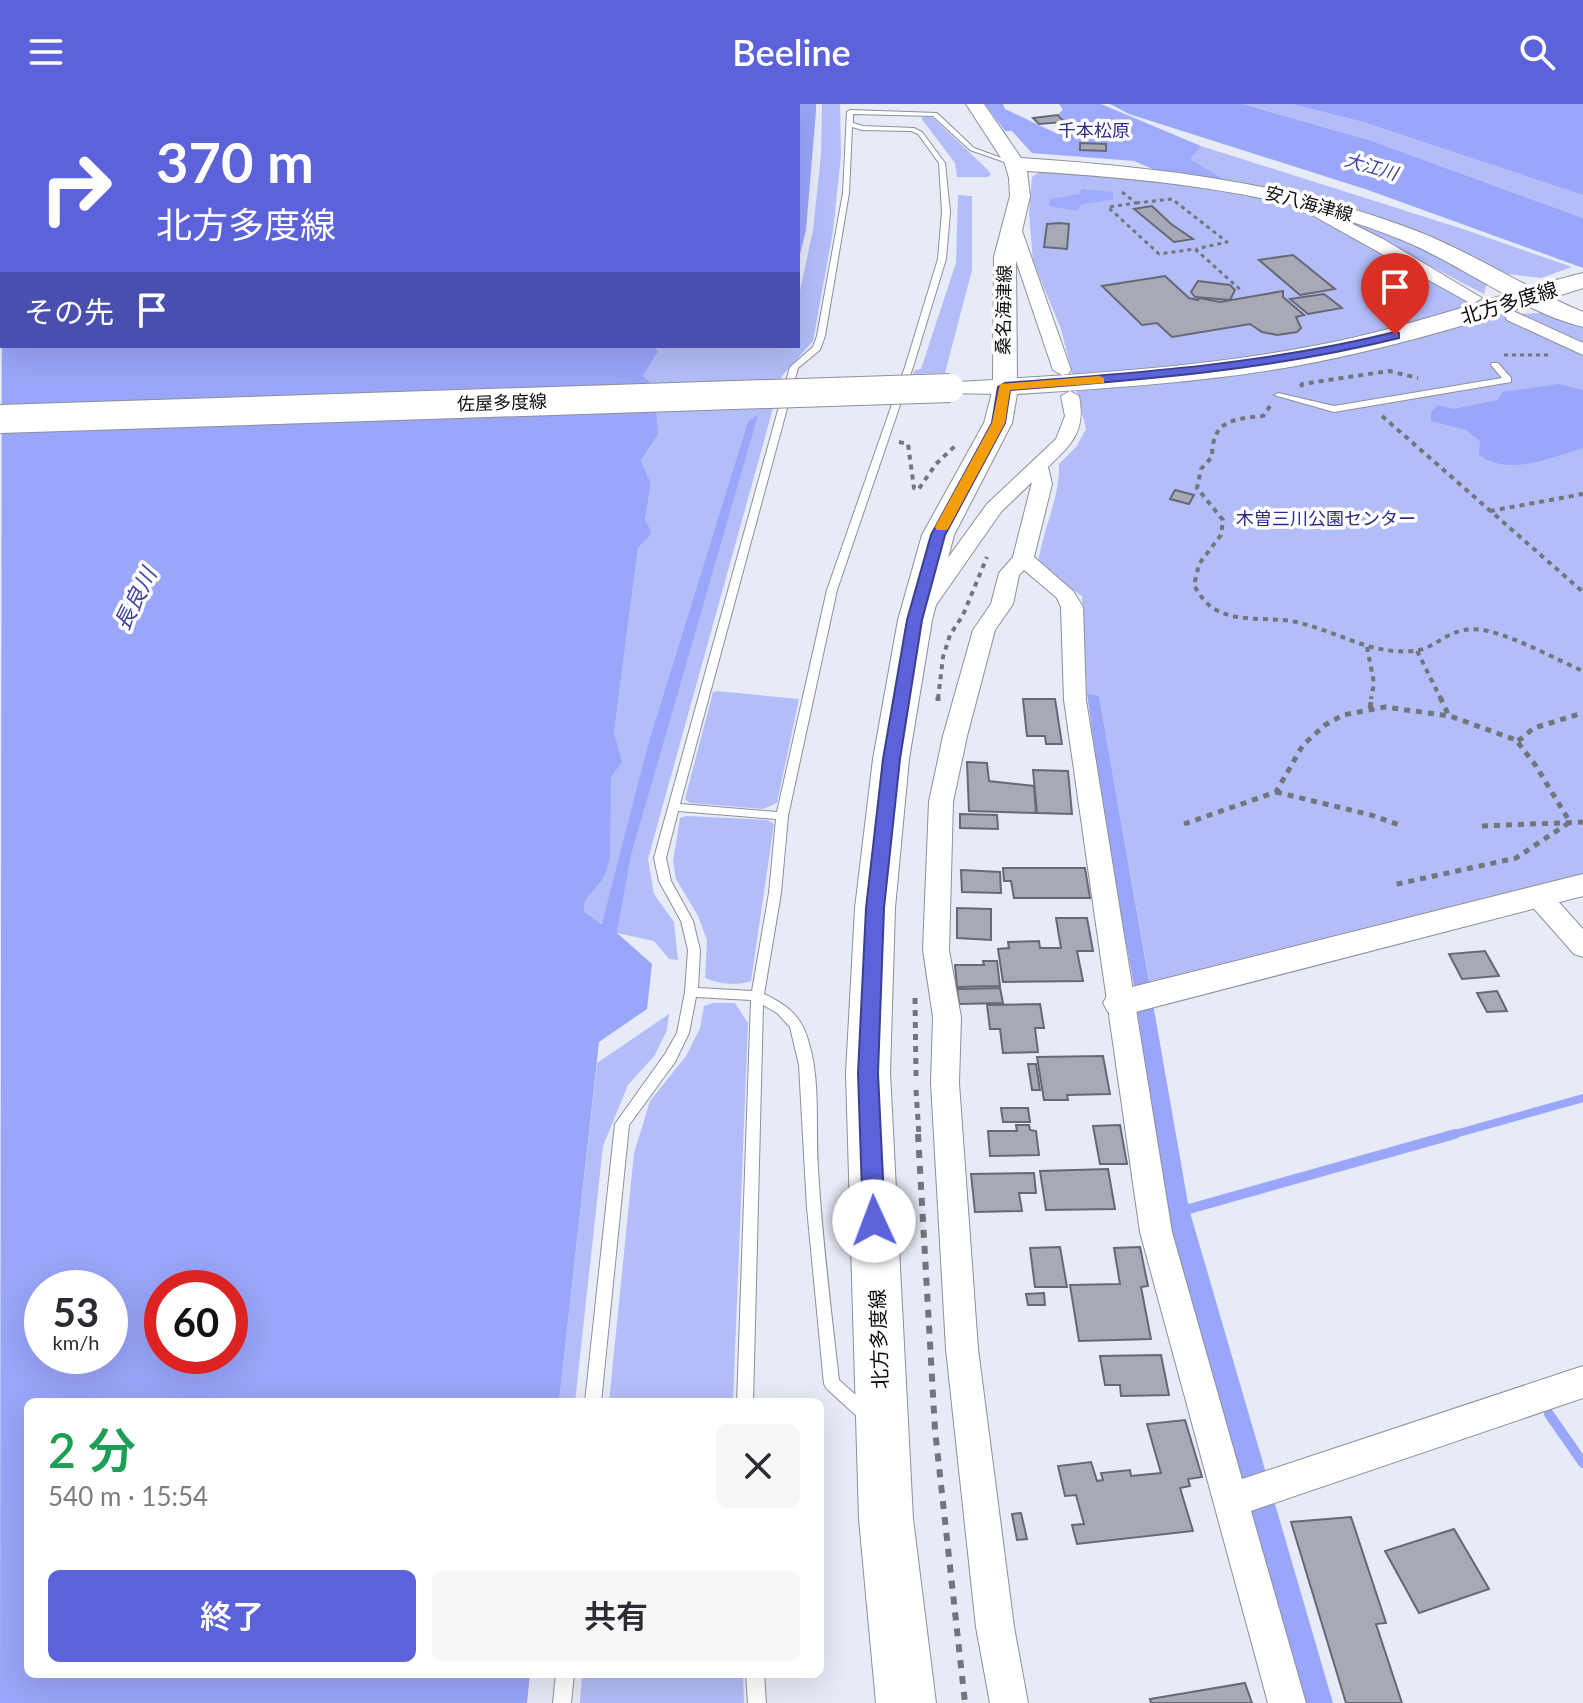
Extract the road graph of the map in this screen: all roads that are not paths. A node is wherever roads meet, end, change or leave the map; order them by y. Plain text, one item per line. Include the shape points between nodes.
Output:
1 (975, 104) edge
2 (850, 124) junction
3 (1015, 164) junction
4 (1292, 198) junction
5 (1014, 231) junction
6 (1582, 280) edge
7 (1532, 297) junction
8 (1474, 298) dead end
9 (1513, 316) dead end
10 (1583, 320) edge
11 (1583, 350) edge
12 (1495, 365) road end
13 (1062, 370) dead end
14 (1005, 387) junction
15 (1278, 395) road end
16 (1070, 396) dead end
17 (0, 419) edge
18 (1039, 467) junction
19 (1023, 559) junction
20 (915, 620) junction
21 (674, 807) junction
22 (782, 816) junction
23 (1583, 885) edge
24 (1538, 896) junction
25 (1583, 947) edge
26 (691, 992) junction
27 (757, 996) junction
28 (1136, 999) junction
29 (1583, 1382) edge
30 (593, 1398) edge
31 (745, 1398) edge
32 (882, 1429) junction
33 (1234, 1500) junction
34 (565, 1678) edge
35 (755, 1678) edge
36 (562, 1703) edge
37 (757, 1703) edge
38 (906, 1703) edge
39 (1009, 1703) edge
40 (1287, 1703) edge

1 - 3 main road, 桑名海津線
2 - 3 lane via 850,112 931,112 972,149
2 - 21 lane via 846,193 821,336 817,348 794,367
2 - 22 lane via 912,129 942,163 942,259 832,590
3 - 4 main road, 安八海津線 via 1179,176
3 - 5 main road, 桑名海津線 via 1020,196
4 - 7 main road, 安八海津線 via 1411,236
4 - 8 street
5 - 13 street
5 - 14 main road, 桑名海津線 via 1005,257
6 - 7 main road, 北方多度線
7 - 10 main road, 安八海津線
7 - 14 main road, 北方多度線 via 1341,349 1191,373
9 - 11 street
12 - 15 lane via 1508,380 1334,409
14 - 17 main road, 佐屋多度線, bridge
14 - 20 main road, 北方多度線 via 998,423 938,535
16 - 18 street via 1074,416 1064,441
18 - 19 street via 1042,484
18 - 20 street via 994,508
19 - 28 street via 1066,595 1072,607 1075,700
19 - 39 street via 1009,573 1002,604 984,630 955,736 941,802 936,950 947,1017 945,1083 962,1349
20 - 32 main road, 北方多度線 via 891,759 875,908 868,1073
21 - 22 lane
21 - 26 lane via 660,858 694,950
22 - 27 lane
23 - 24 street
24 - 25 street
24 - 28 street
26 - 27 lane
26 - 30 lane via 683,1033 670,1058 622,1124
27 - 31 lane
27 - 32 lane via 778,1005 799,1033 832,1384
28 - 33 street via 1156,1232
29 - 33 street
32 - 38 main road, 北方多度線
33 - 40 street
34 - 36 lane
35 - 37 lane

